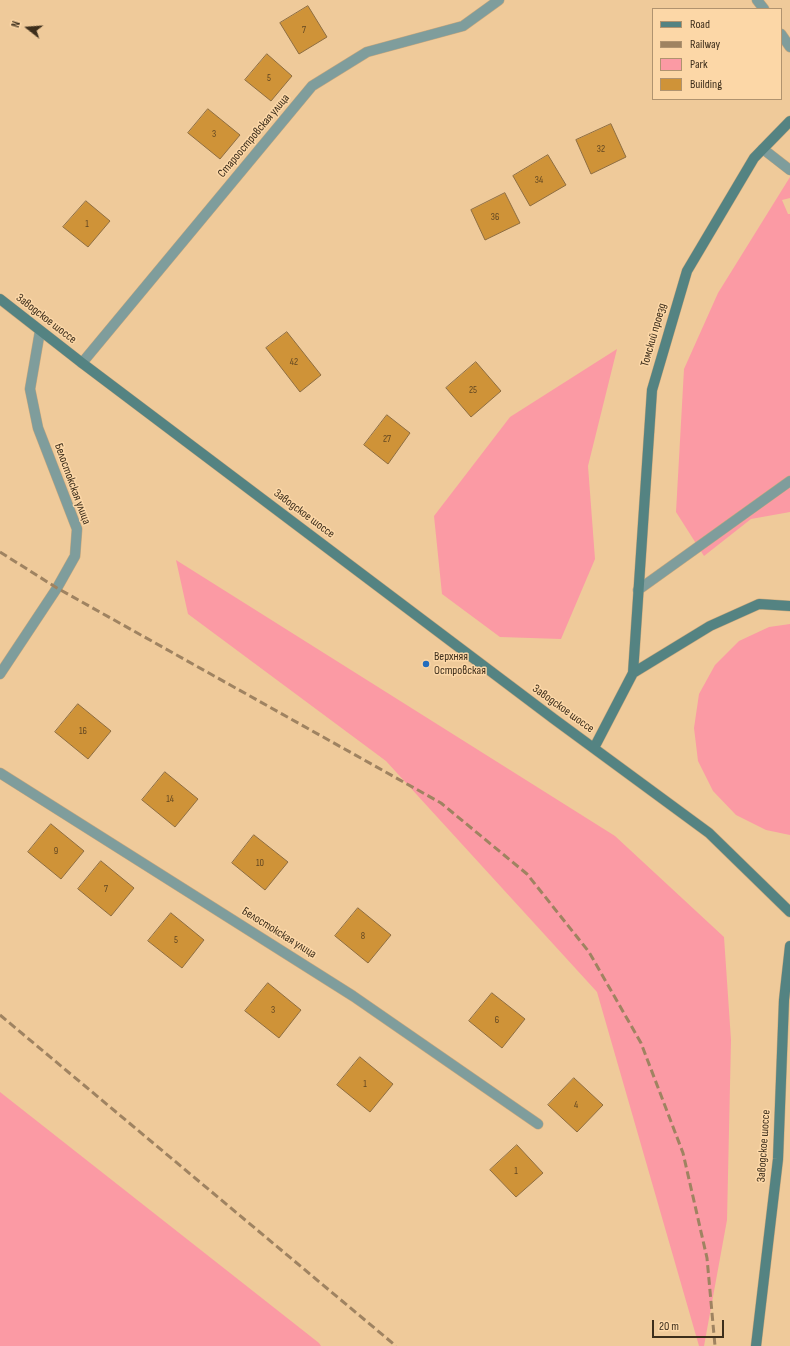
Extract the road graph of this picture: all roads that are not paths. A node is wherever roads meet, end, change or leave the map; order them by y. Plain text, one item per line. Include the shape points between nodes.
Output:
1 (499, 0) edge
2 (757, 0) edge
3 (763, 8) edge
4 (782, 35) edge
5 (790, 46) edge
6 (790, 120) edge
7 (763, 149) junction
8 (790, 170) edge
9 (0, 299) edge
10 (40, 331) junction
11 (82, 363) junction
12 (790, 481) edge
13 (638, 590) junction
14 (790, 606) edge
15 (633, 673) junction
16 (0, 674) edge
17 (594, 748) junction
18 (0, 773) edge
19 (790, 912) edge
20 (790, 946) edge
21 (538, 1124) dead end
22 (756, 1346) edge

1 - 11 street, Староостровская улица via 463,26 367,52 312,86
2 - 3 street
4 - 5 street
6 - 7 main road, Томский проезд
7 - 8 street
7 - 13 main road, Томский проезд via 754,158 687,271 652,390
9 - 10 main road, Заводское шоссе
10 - 11 main road, Заводское шоссе
10 - 16 street, Белостокская улица via 30,389 38,428 77,529 75,556
11 - 17 main road, Заводское шоссе
12 - 13 street
13 - 15 main road, Томский проезд
14 - 15 main road via 759,604 710,626
15 - 17 main road, Заводское шоссе
17 - 19 main road, Заводское шоссе via 708,833
18 - 21 street, Белостокская улица via 353,996
20 - 22 main road, Заводское шоссе via 784,1000 778,1159

